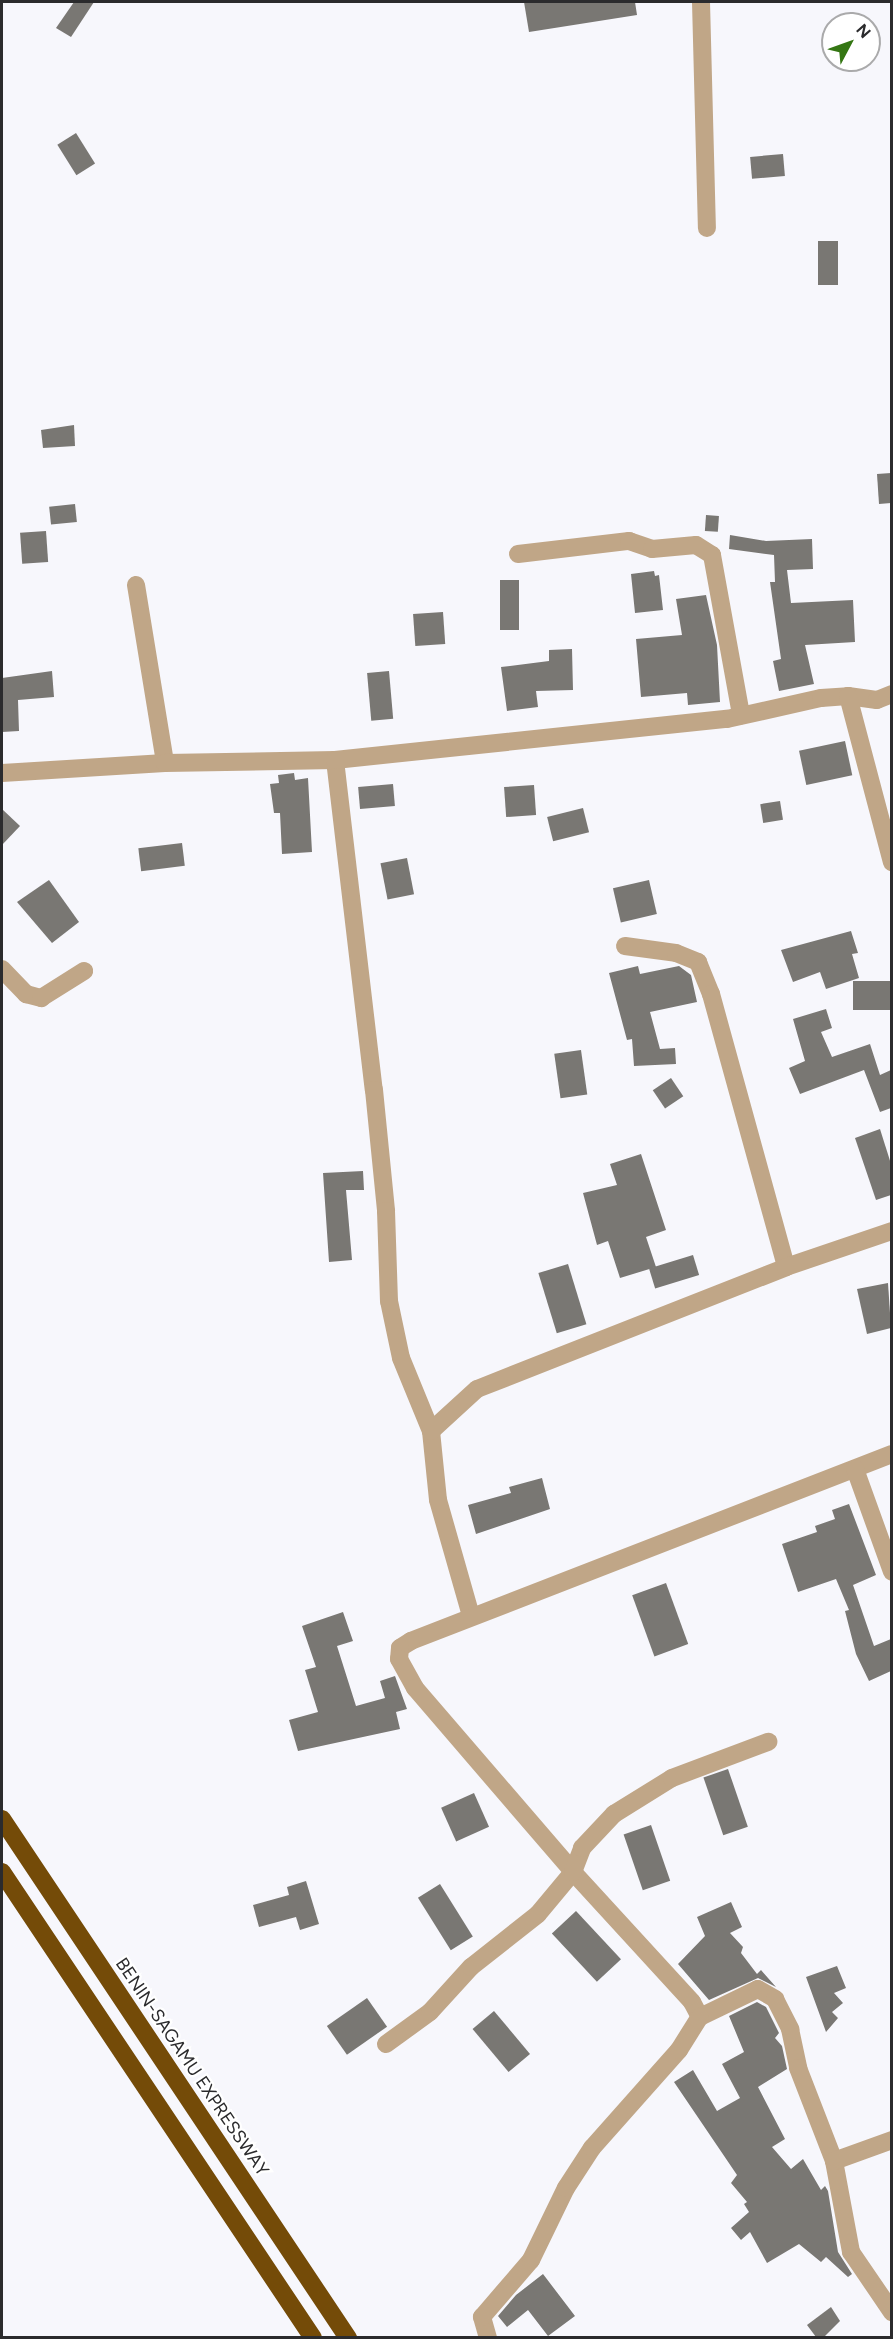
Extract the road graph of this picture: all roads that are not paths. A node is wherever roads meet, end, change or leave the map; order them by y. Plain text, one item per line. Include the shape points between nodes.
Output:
1 (701, 2) edge
2 (707, 228) dead end
3 (518, 554) dead end
4 (136, 585) dead end
5 (891, 694) edge
6 (848, 696) junction
7 (741, 715) junction
8 (335, 760) junction
9 (165, 763) junction
10 (2, 774) edge
11 (891, 862) edge
12 (625, 946) dead end
13 (2, 969) edge
14 (84, 971) dead end
15 (891, 1231) edge
16 (786, 1267) junction
17 (431, 1431) junction
18 (891, 1454) edge
19 (855, 1468) junction
20 (891, 1572) edge
21 (471, 1616) junction
22 (768, 1742) dead end
23 (2, 1819) edge
24 (2, 1872) edge
25 (573, 1872) junction
26 (699, 2017) junction
27 (386, 2044) dead end
28 (891, 2140) edge
29 (834, 2161) junction
30 (891, 2312) edge
31 (313, 2337) edge
32 (348, 2337) edge
33 (488, 2337) edge

1 - 2 street
3 - 7 street via 629,541 652,549 696,545 712,555
4 - 9 street
5 - 6 street via 877,700
6 - 7 street
6 - 11 street
7 - 8 street
8 - 9 street
8 - 17 street via 374,1090 386,1211 389,1302 401,1358
9 - 10 street
12 - 16 street via 676,953 698,962 711,994
13 - 14 street via 26,994 41,998
15 - 16 street
16 - 17 street via 477,1389
17 - 21 street via 438,1500
18 - 19 street
19 - 20 street
19 - 21 street
21 - 25 street via 411,1641 400,1648 399,1659 416,1688
22 - 25 street via 638,1795 597,1829 582,1848
23 - 32 highway, BENIN-SAGAMU EXPRESSWAY
24 - 31 highway
25 - 26 street via 692,2002
25 - 27 street via 538,1914 471,1967 430,2012
26 - 29 street via 758,1989 772,1995 790,2029 798,2068
26 - 33 street via 679,2050 592,2148 566,2188 531,2260 482,2317
28 - 29 street
29 - 30 street via 851,2252

